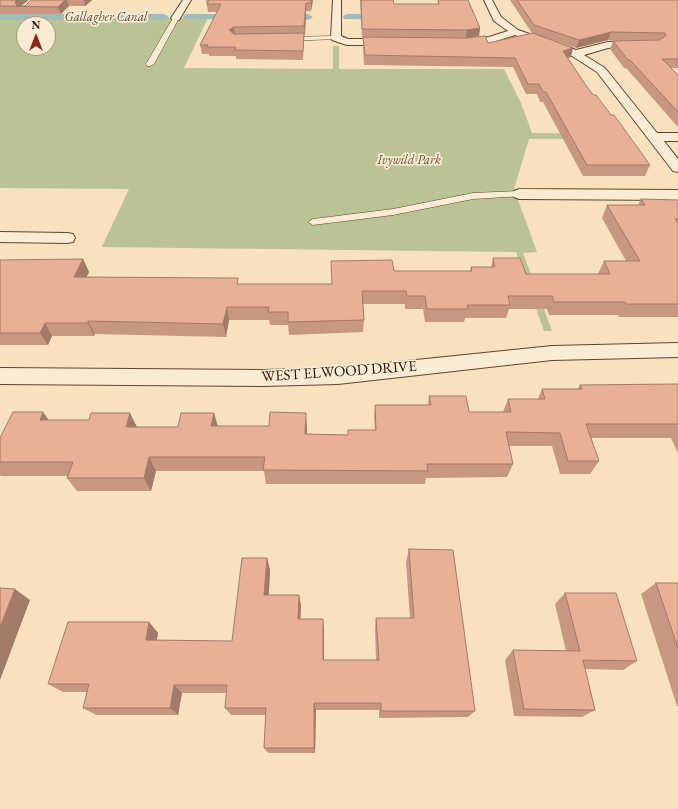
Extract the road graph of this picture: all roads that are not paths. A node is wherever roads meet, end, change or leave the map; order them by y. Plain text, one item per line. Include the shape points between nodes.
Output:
1 (187, 0) edge
2 (337, 0) edge
3 (488, 0) edge
4 (176, 18) joint
5 (514, 32) junction
6 (279, 38) edge
7 (338, 39) junction
8 (403, 42) edge
9 (442, 42) edge
10 (656, 44) edge
11 (576, 54) junction
12 (150, 64) dead end
13 (654, 137) junction
14 (678, 137) edge
15 (678, 168) edge
16 (519, 194) joint
17 (678, 195) edge
18 (313, 222) dead end
19 (0, 237) edge
20 (67, 238) dead end
21 (678, 350) edge
22 (0, 376) edge

1 - 4 street
2 - 7 street
3 - 5 street via 497,19
4 - 12 lane
5 - 9 street via 490,40
5 - 11 street
6 - 7 lane
7 - 8 street via 356,42
10 - 11 street via 608,45
11 - 13 street via 601,70
13 - 14 street
13 - 15 street
16 - 17 street
16 - 18 lane via 473,196 393,212
19 - 20 street
21 - 22 street, WEST ELWOOD DRIVE via 552,354 338,376

